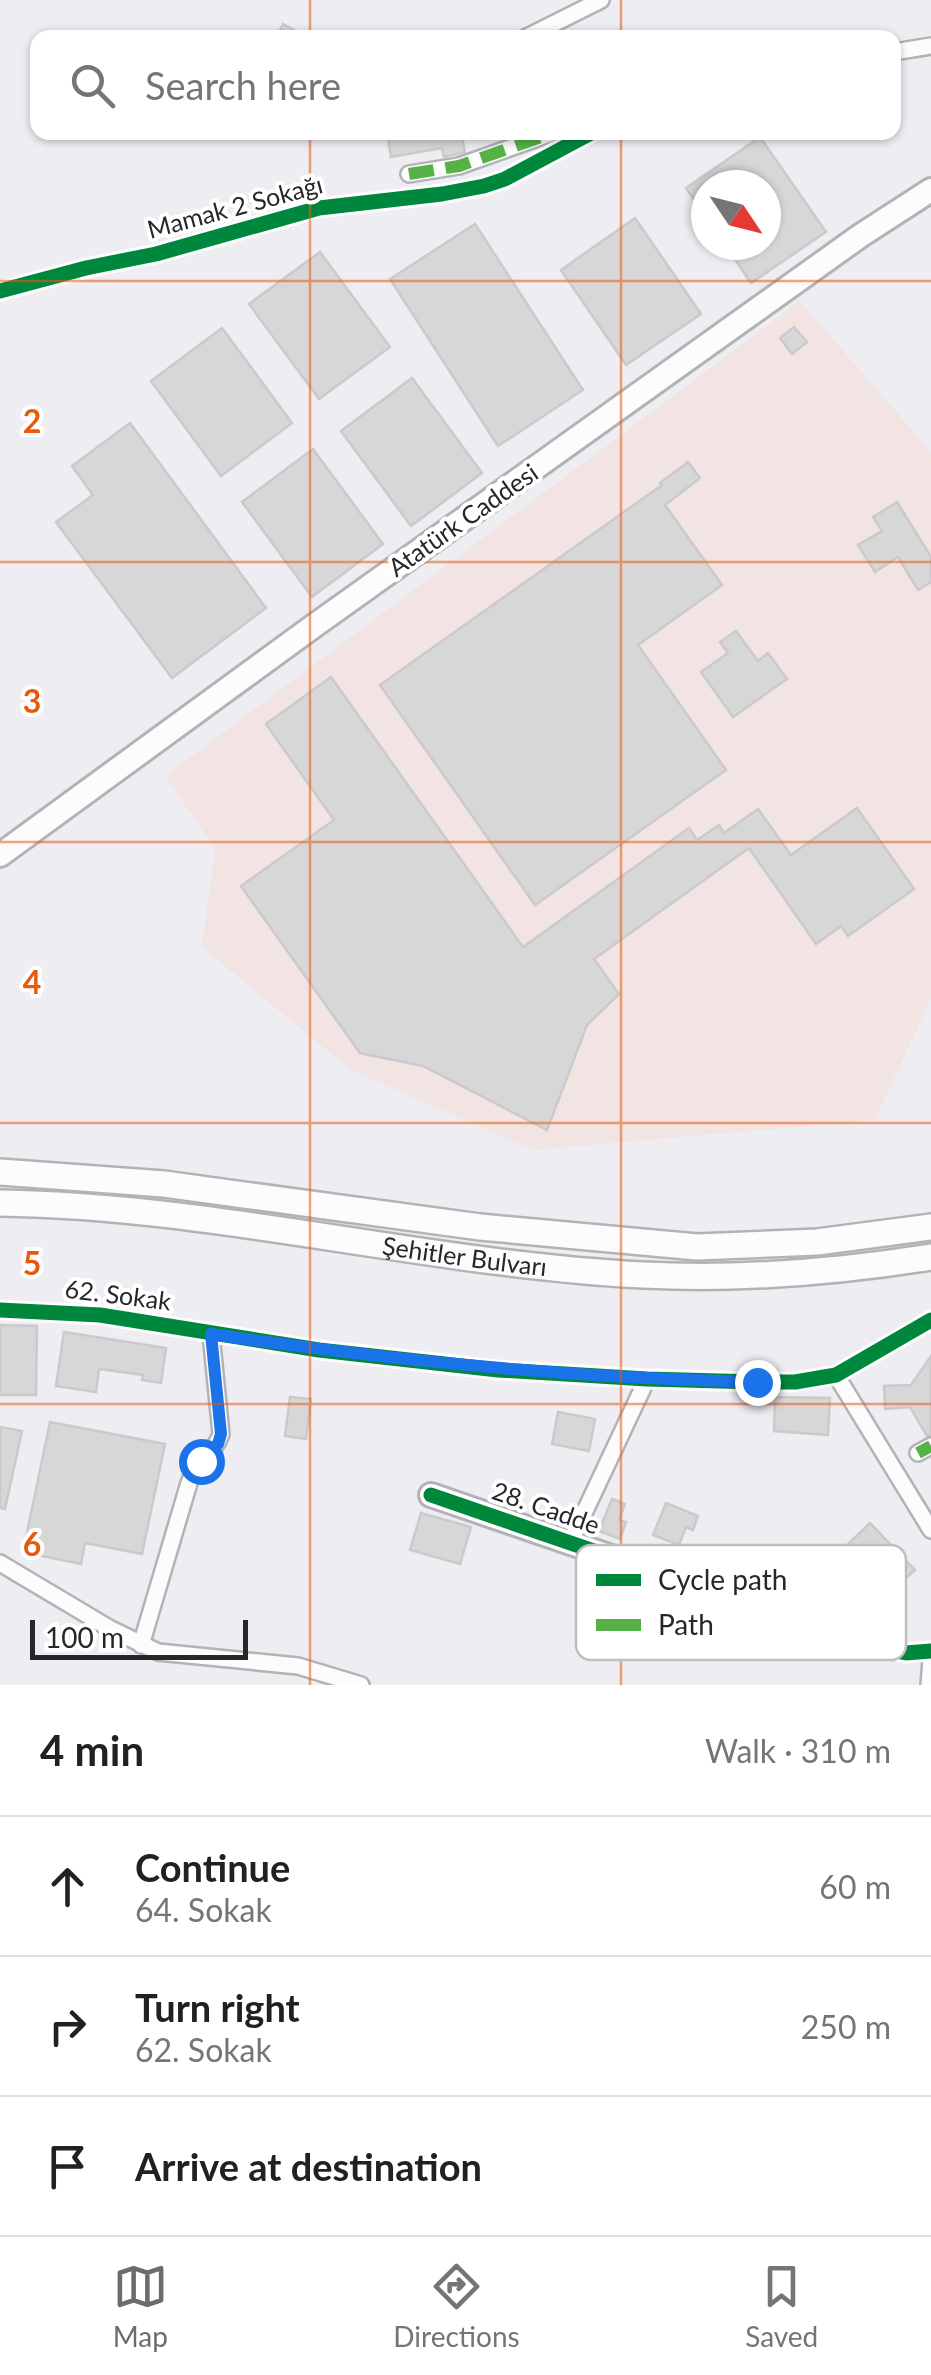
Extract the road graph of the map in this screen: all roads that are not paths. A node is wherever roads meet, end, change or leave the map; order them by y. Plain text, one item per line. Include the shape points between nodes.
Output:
1 (601, 0) edge
2 (541, 30) edge
3 (931, 46) edge
4 (901, 51) edge
5 (535, 140) edge
6 (578, 140) edge
7 (409, 174) dead end
8 (931, 190) edge
9 (0, 291) edge
10 (0, 855) edge
11 (0, 1172) edge
12 (0, 1202) edge
13 (931, 1227) edge
14 (931, 1257) edge
15 (0, 1310) edge
16 (931, 1320) edge
17 (211, 1334) junction
18 (836, 1375) junction
19 (647, 1380) junction
20 (431, 1495) dead end
21 (931, 1530) edge
22 (570, 1543) junction
23 (576, 1545) edge
24 (0, 1564) edge
25 (141, 1645) junction
26 (931, 1651) edge
27 (906, 1653) edge
28 (931, 1660) edge
29 (360, 1685) edge
30 (929, 1685) edge

1 - 2 street
3 - 4 street
5 - 7 street via 491,157
6 - 9 street, Mamak 2 Sokağı via 484,186 319,208
8 - 10 main road, Atatürk Caddesi
11 - 13 main road, Şehitler Bulvarı via 164,1184 480,1227 697,1247 818,1242
12 - 14 main road, Şehitler Bulvarı via 164,1214 641,1275 814,1271
15 - 17 street, 62. Sokak via 100,1316
16 - 18 street, 62. Sokak
17 - 19 street, 62. Sokak via 399,1360
17 - 25 street via 218,1444 189,1483
18 - 19 street, 62. Sokak via 795,1382
18 - 21 street
19 - 22 street
20 - 22 main road, 28. Cadde
22 - 23 main road, 28. Cadde
24 - 25 street
25 - 29 street via 188,1657 298,1666
26 - 27 street, 28. Cadde
28 - 30 street

